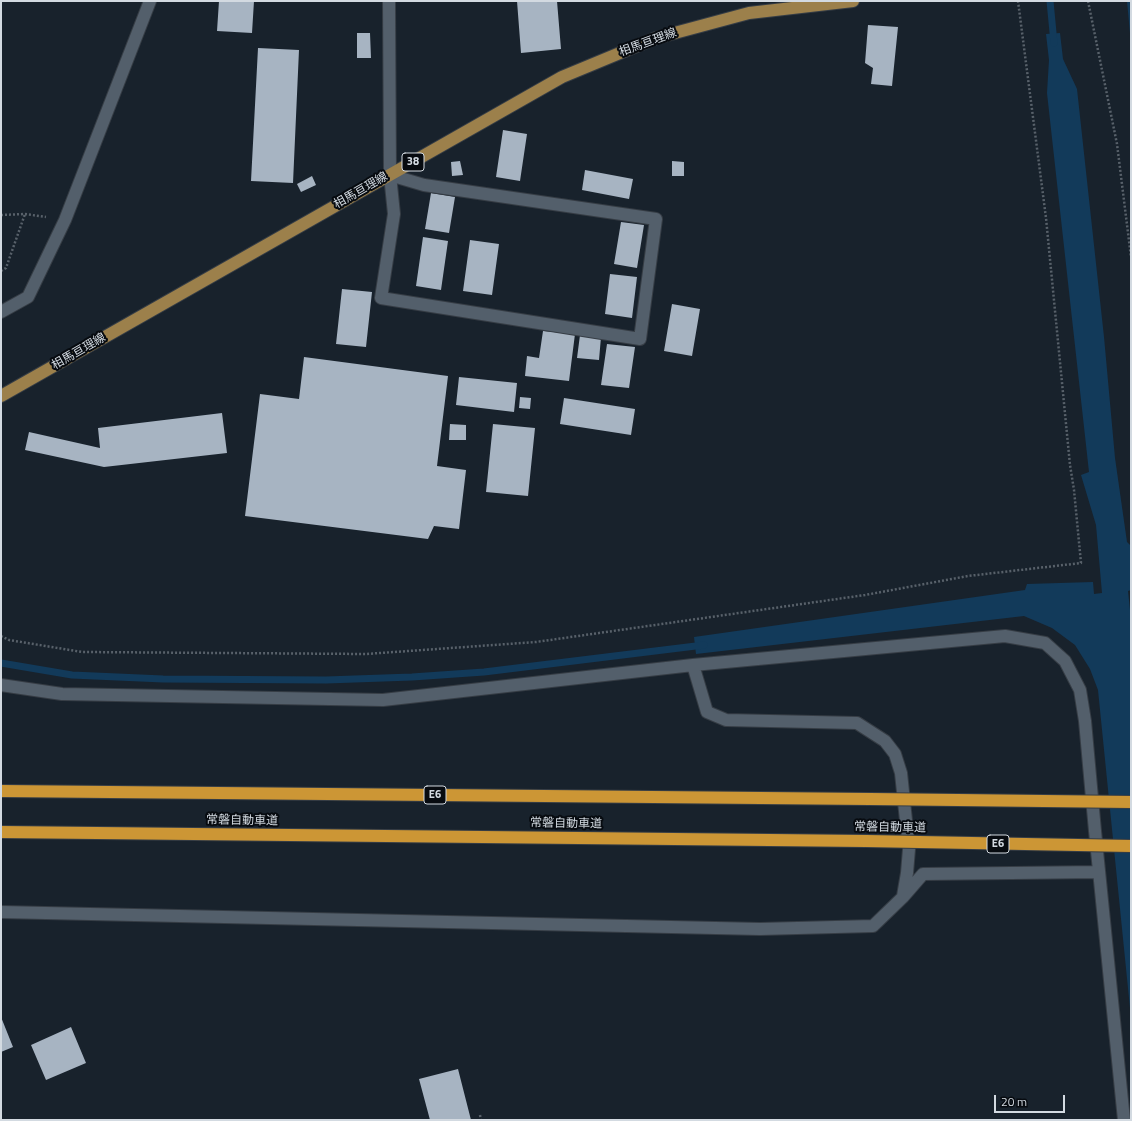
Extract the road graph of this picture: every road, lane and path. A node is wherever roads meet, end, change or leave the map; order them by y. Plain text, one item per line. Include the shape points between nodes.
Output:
1 (150, 1) edge
2 (385, 1) edge
3 (853, 1) edge
4 (1018, 1) edge
5 (1088, 1) edge
6 (390, 174) junction
7 (1, 214) edge
8 (25, 214) junction
9 (65, 220) junction
10 (1131, 257) edge
11 (1, 271) edge
12 (1, 312) edge
13 (1, 396) edge
14 (1, 636) edge
15 (693, 665) junction
16 (1, 685) edge
17 (1, 792) edge
18 (1131, 802) edge
19 (1, 832) edge
20 (1131, 846) edge
21 (1099, 872) junction
22 (903, 897) junction
23 (1, 912) edge
24 (480, 1115) dead end
25 (481, 1120) edge
26 (1124, 1120) edge

1 - 9 street
2 - 6 street
3 - 6 main road, 相馬亘理線 / 38 via 749,13 656,38 562,77
4 - 14 path via 1046,218 1081,563 968,576 865,595 536,642 366,654 82,652 10,640
5 - 10 path via 1117,144
6 - 6 street via 394,214 380,298 640,340 656,220 424,185
6 - 13 main road, 相馬亘理線 / 38
7 - 8 path
8 - 9 path
8 - 11 path via 6,268
9 - 12 street via 28,297
15 - 16 street via 383,700 62,694
15 - 21 street via 1005,636 1045,643 1065,661 1080,690 1088,746
15 - 22 street via 706,712 726,720 857,723 886,741 895,754 901,773 909,848
17 - 18 highway, E6, bridge
19 - 20 highway, 常磐自動車道 / E6, bridge
21 - 22 street via 923,874
21 - 26 street
22 - 23 street via 873,926 760,929
24 - 25 path

